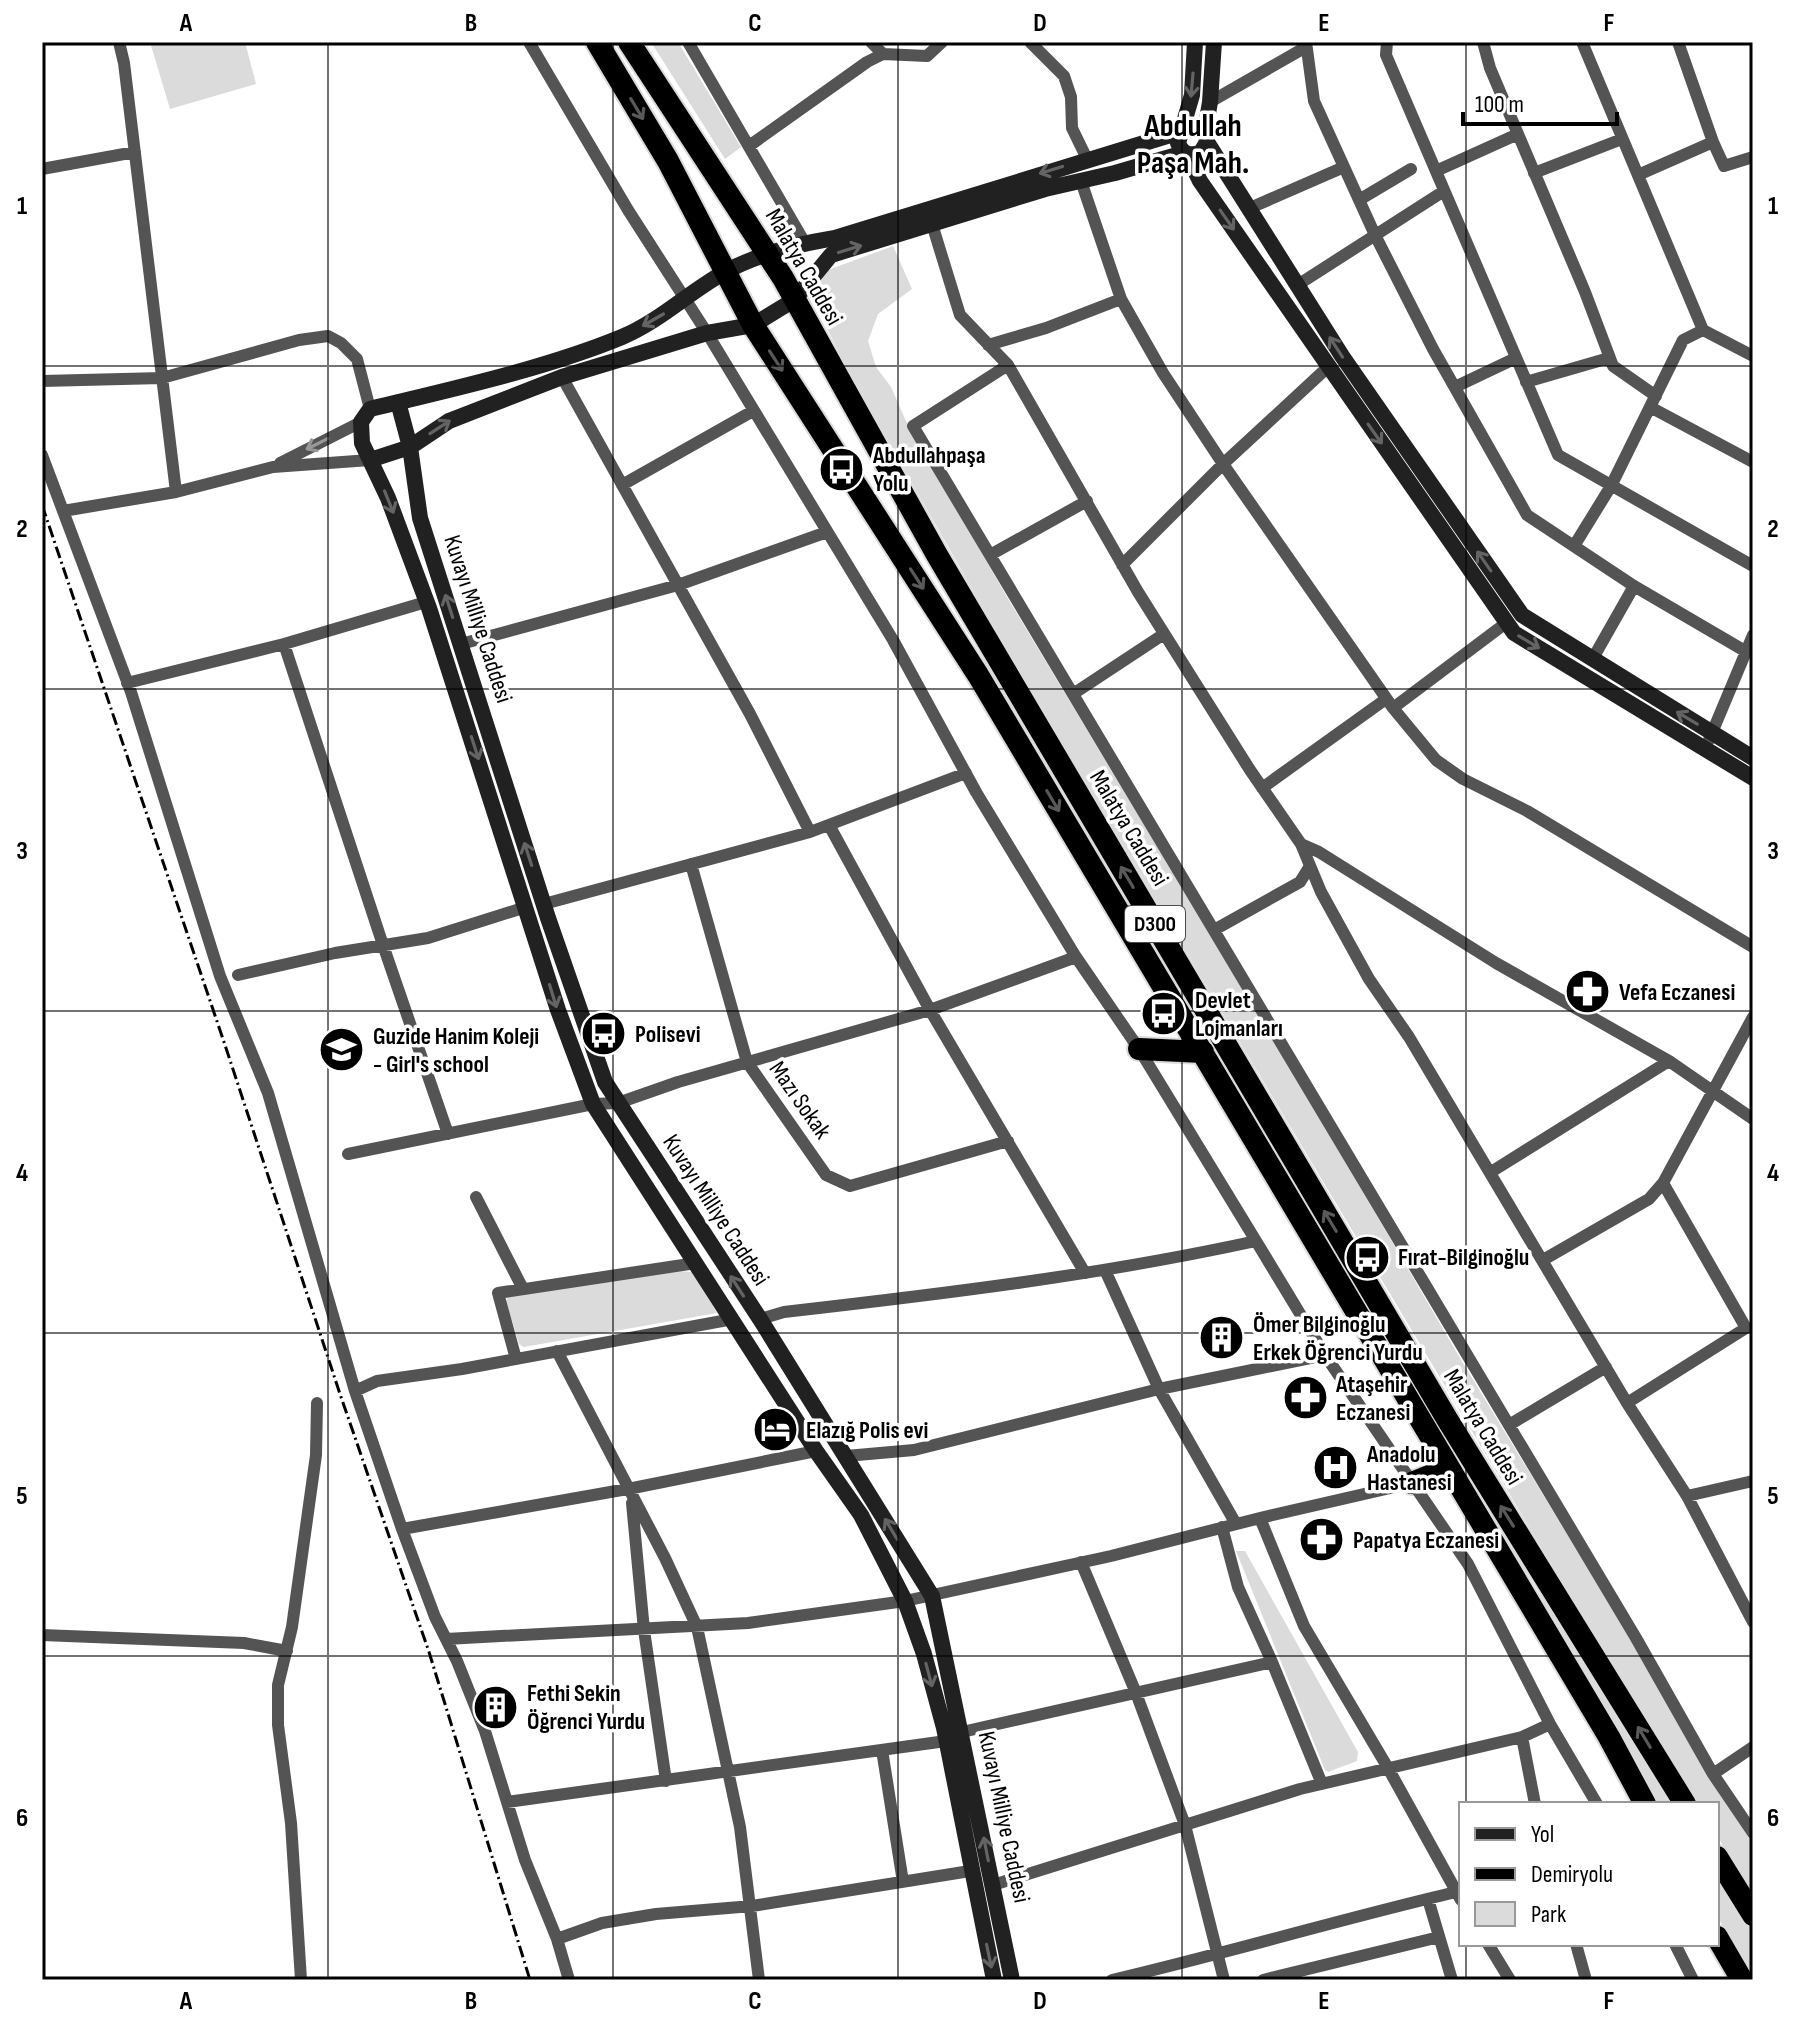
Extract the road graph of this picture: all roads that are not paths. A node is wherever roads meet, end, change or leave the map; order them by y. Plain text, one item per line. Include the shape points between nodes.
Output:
1 (119, 42) edge
2 (529, 42) edge
3 (597, 42) edge
4 (629, 42) edge
5 (688, 42) edge
6 (871, 42) edge
7 (942, 42) edge
8 (1030, 42) edge
9 (1195, 42) edge
10 (1214, 42) edge
11 (1387, 42) edge
12 (1483, 42) edge
13 (1582, 42) edge
14 (1678, 42) edge
15 (1306, 44) edge
16 (883, 54) junction
17 (1210, 102) junction
18 (1182, 130) junction
19 (1518, 134) junction
20 (1206, 137) junction
21 (1622, 139) junction
22 (1713, 142) junction
23 (749, 146) junction
24 (135, 152) junction
25 (1186, 153) junction
26 (1753, 157) edge
27 (1087, 159) junction
28 (1344, 167) junction
29 (42, 169) edge
30 (1411, 169) dead end
31 (1436, 171) junction
32 (1534, 173) junction
33 (1638, 175) junction
34 (1081, 181) junction
35 (1444, 191) junction
36 (1359, 200) junction
37 (1250, 208) junction
38 (932, 224) junction
39 (1375, 235) junction
40 (805, 243) junction
41 (769, 254) junction
42 (726, 272) junction
43 (1296, 286) junction
44 (1121, 299) junction
45 (684, 300) junction
46 (794, 300) junction
47 (753, 325) junction
48 (1703, 330) junction
49 (707, 333) junction
50 (988, 345) junction
51 (1753, 356) edge
52 (1516, 358) junction
53 (1609, 358) junction
54 (1008, 365) junction
55 (1328, 367) junction
56 (562, 377) junction
57 (162, 378) junction
58 (42, 381) edge
59 (1526, 382) junction
60 (1455, 387) junction
61 (1653, 401) junction
62 (398, 402) junction
63 (753, 411) junction
64 (365, 415) junction
65 (410, 447) junction
66 (42, 455) edge
67 (370, 460) junction
68 (1753, 462) edge
69 (1223, 464) junction
70 (273, 467) junction
71 (622, 485) junction
72 (1611, 486) junction
73 (176, 492) junction
74 (1087, 501) junction
75 (63, 511) junction
76 (827, 532) junction
77 (1574, 546) junction
78 (990, 555) junction
79 (1122, 565) junction
80 (1753, 566) edge
81 (678, 585) junction
82 (1634, 586) junction
83 (426, 602) junction
84 (1506, 623) junction
85 (1164, 634) junction
86 (1753, 635) edge
87 (284, 644) junction
88 (461, 644) junction
89 (1745, 651) junction
90 (1592, 660) junction
91 (127, 683) junction
92 (1073, 694) junction
93 (1390, 704) junction
94 (1712, 733) junction
95 (1704, 750) junction
96 (1753, 758) edge
97 (966, 773) junction
98 (1753, 778) edge
99 (1262, 788) junction
100 (829, 825) junction
101 (810, 832) junction
102 (1301, 844) junction
103 (691, 864) junction
104 (1310, 866) junction
105 (544, 904) junction
106 (526, 907) junction
107 (1214, 930) junction
108 (383, 945) junction
109 (1753, 947) edge
110 (1076, 957) junction
111 (238, 975) dead end
112 (930, 1010) junction
113 (1753, 1017) edge
114 (1139, 1049) junction
115 (1203, 1052) junction
116 (1669, 1061) junction
117 (747, 1062) junction
118 (1713, 1093) junction
119 (618, 1103) junction
120 (593, 1104) junction
121 (1753, 1119) edge
122 (448, 1134) junction
123 (1008, 1141) junction
124 (348, 1154) dead end
125 (1491, 1172) junction
126 (1663, 1183) junction
127 (476, 1197) dead end
128 (1256, 1241) junction
129 (1543, 1260) junction
130 (696, 1263) junction
131 (1105, 1270) junction
132 (1085, 1273) junction
133 (523, 1289) junction
134 (733, 1319) junction
135 (760, 1319) junction
136 (1750, 1327) edge
137 (557, 1351) junction
138 (1325, 1355) junction
139 (516, 1359) junction
140 (1606, 1367) junction
141 (1159, 1389) junction
142 (355, 1391) junction
143 (317, 1403) dead end
144 (1627, 1403) junction
145 (1509, 1425) junction
146 (816, 1451) junction
147 (846, 1456) junction
148 (1449, 1468) junction
149 (1753, 1481) edge
150 (1412, 1483) junction
151 (630, 1492) junction
152 (1687, 1496) junction
153 (1260, 1518) junction
154 (1236, 1524) junction
155 (1222, 1527) junction
156 (402, 1529) junction
157 (1081, 1562) junction
158 (932, 1596) junction
159 (905, 1601) junction
160 (1753, 1622) edge
161 (697, 1627) junction
162 (644, 1630) junction
163 (42, 1635) edge
164 (446, 1639) junction
165 (287, 1651) junction
166 (1272, 1662) junction
167 (1136, 1693) junction
168 (1550, 1724) junction
169 (962, 1732) junction
170 (1522, 1737) junction
171 (946, 1741) junction
172 (1753, 1747) edge
173 (882, 1750) junction
174 (1388, 1768) junction
175 (727, 1772) junction
176 (1713, 1774) junction
177 (666, 1781) junction
178 (1322, 1784) junction
179 (507, 1802) junction
180 (1535, 1802) edge
181 (1596, 1802) edge
182 (1644, 1802) edge
183 (1684, 1802) edge
184 (1185, 1825) junction
185 (1753, 1833) edge
186 (1719, 1860) edge
187 (970, 1871) junction
188 (903, 1882) junction
189 (993, 1885) junction
190 (1459, 1896) edge
191 (1428, 1899) junction
192 (752, 1906) junction
193 (1753, 1915) edge
194 (1439, 1937) junction
195 (557, 1939) junction
196 (1719, 1940) edge
197 (1489, 1946) edge
198 (1577, 1946) edge
199 (1676, 1946) edge
200 (1217, 1955) junction
201 (301, 1980) edge
202 (569, 1980) edge
203 (759, 1980) edge
204 (994, 1980) edge
205 (1012, 1980) edge
206 (1112, 1980) edge
207 (1224, 1980) edge
208 (1263, 1980) edge
209 (1452, 1980) edge
210 (1510, 1980) edge
211 (1586, 1980) edge
212 (1693, 1980) edge
213 (1742, 1980) edge

1 - 24 street
2 - 45 street
3 -> 42 highway, Malatya Caddesi / D300
4 - 41 highway, Malatya Caddesi / D300
5 - 23 street
6 - 16 street
7 - 16 street via 927,56
8 - 27 street via 1064,76 1072,128
9 -> 18 main road via 1192,95
10 - 17 main road
11 - 31 street via 1386,55
12 - 19 street
13 - 21 street
14 - 22 street
15 - 17 street
15 - 28 street via 1314,101
16 - 23 street
17 - 20 main road
18 - 20 main road via 1195,125
18 - 25 main road via 1178,143
18 - 27 main road
19 - 31 street
19 - 32 street
20 - 25 main road via 1201,152
20 - 37 main road
21 - 32 street
21 - 33 street
22 - 26 street via 1724,166
22 - 33 street
23 - 40 street
24 - 29 street
24 - 57 street
25 - 34 main road
25 -> 55 main road
27 -> 40 main road
28 - 36 street
28 - 37 street
30 - 36 street
31 - 35 street
32 - 53 street
33 - 48 street
34 - 38 main road
34 - 44 street
35 - 39 street
35 - 52 street
36 - 39 street
37 - 43 main road
46 -> 38 main road via 831,255
38 - 50 street via 960,315
39 - 43 street
39 - 60 street
40 - 41 main road
41 - 42 main road
41 - 46 highway, Malatya Caddesi / D300
42 - 45 main road
42 - 47 highway, Malatya Caddesi / D300
90 -> 43 main road via 1522,615
44 - 50 street
44 - 69 street
45 - 49 street
45 -> 62 main road via 622,337
46 - 47 main road
183 -> 46 highway, Malatya Caddesi / D300 via 1447,1419 937,555
47 - 49 main road
47 -> 115 highway, Malatya Caddesi / D300 via 978,675
48 - 51 street
48 - 61 street via 1683,340
49 - 56 main road
49 - 63 street
50 - 54 street
52 - 59 street
52 - 60 street
53 - 59 street
53 - 61 street
54 - 74 street
54 - 78 street via 913,426
55 - 69 street
55 -> 84 main road
65 -> 56 main road via 449,421
56 - 71 street
57 - 58 street
57 - 64 street via 328,336 357,359
57 - 73 street
59 - 72 street via 1558,455
60 - 77 street via 1527,515
61 - 68 street
61 - 72 street
62 - 64 main road
62 - 65 main road, Kuvayı Milliye Caddesi
63 - 71 street
63 - 76 street
64 - 67 main road, Kuvayı Milliye Caddesi via 362,443
64 -> 70 street
65 - 67 main road
88 -> 65 main road, Kuvayı Milliye Caddesi via 420,518
66 - 75 street
67 - 70 street
67 -> 83 main road, Kuvayı Milliye Caddesi
69 - 79 street
69 - 93 street
70 - 73 street
71 - 81 street
72 - 77 street
72 - 80 street
73 - 75 street
74 - 78 street
74 - 79 street
75 - 91 street
76 - 81 street
76 - 97 street
77 - 82 street
78 - 92 street
79 - 85 street
81 - 88 street
81 - 101 street
82 - 89 street
82 - 90 street
83 - 87 street
83 -> 106 main road, Kuvayı Milliye Caddesi
84 - 93 street
84 -> 95 main road via 1514,633
85 - 92 street
85 - 99 street
86 - 89 street
87 - 91 street
87 - 108 street
105 -> 88 main road, Kuvayı Milliye Caddesi
89 - 94 street
94 -> 90 main road
91 - 142 street via 220,976 268,1093
92 - 107 street
93 - 99 street
93 - 109 street via 1436,760 1463,779 1527,811
94 - 95 street
94 - 96 main road
95 - 98 main road
97 - 100 street
97 - 110 street
99 - 102 street
100 - 101 street
100 - 112 street
101 - 103 street
102 - 104 street
102 - 116 street
103 - 105 street
103 - 117 street, Mazı Sokak
104 - 107 street via 1300,882
104 - 125 street via 1369,979
105 - 119 main road, Kuvayı Milliye Caddesi via 605,1082
106 - 108 street via 428,938
106 -> 120 main road, Kuvayı Milliye Caddesi
107 - 145 street
108 - 111 street
108 - 122 street
110 - 112 street
110 - 114 street
112 - 117 street
112 - 123 street
113 - 118 street
114 - 115 highway
114 - 128 street
115 - 148 highway, Malatya Caddesi / D300
116 - 118 street
116 - 125 street
117 - 119 street
117 - 123 street, Mazı Sokak via 826,1175 850,1186
118 - 121 street
118 - 126 street
119 - 120 street
135 -> 119 main road, Kuvayı Milliye Caddesi
120 - 122 street
120 - 130 main road, Kuvayı Milliye Caddesi
122 - 124 street
123 - 132 street
125 - 129 street
126 - 129 street via 1649,1199
126 - 136 street
127 - 133 street
128 - 131 street
128 - 138 street
129 - 140 street
130 - 133 street
130 - 134 main road, Kuvayı Milliye Caddesi
131 - 132 street
131 - 141 street
132 - 135 street
133 - 139 street via 498,1293
134 - 137 street
134 - 146 main road, Kuvayı Milliye Caddesi
135 - 147 main road, Kuvayı Milliye Caddesi
136 - 144 street
137 - 139 street
137 - 151 street
138 - 141 street
138 - 150 street
139 - 142 street via 377,1381
140 - 144 street
140 - 145 street
141 - 147 street via 914,1450
141 - 154 street
142 - 156 street
143 - 165 street via 316,1455
144 - 152 street
145 - 176 street
146 - 151 street
146 - 159 main road, Kuvayı Milliye Caddesi via 861,1515
158 -> 147 main road, Kuvayı Milliye Caddesi
148 - 150 highway
148 - 182 highway, Malatya Caddesi / D300
149 - 152 street
150 - 153 street
150 - 168 street via 1468,1564
151 - 156 street
151 - 161 street
151 - 162 street
152 - 160 street
153 - 154 street
153 - 174 street via 1304,1626
154 - 155 street
155 - 157 street
155 - 166 street via 1238,1587
156 - 164 street
157 - 158 street
157 - 167 street
158 - 159 street
158 - 169 main road, Kuvayı Milliye Caddesi
159 - 161 street
159 -> 171 main road, Kuvayı Milliye Caddesi
161 - 162 street
161 - 175 street
162 - 164 street
162 - 177 street
163 - 165 street via 244,1643
164 - 179 street via 485,1731
165 - 201 street via 278,1685 278,1725 291,1823
166 - 167 street
166 - 178 street
167 - 169 street
167 - 184 street
168 - 170 street
168 - 181 street
189 -> 169 main road, Kuvayı Milliye Caddesi
170 - 174 street
170 - 180 street
171 - 173 street
171 - 187 main road, Kuvayı Milliye Caddesi
172 - 176 street
173 - 175 street
173 - 188 street
174 - 178 street
174 - 190 street
175 - 177 street
175 - 192 street
176 - 185 street
177 - 179 street
178 - 184 street
179 - 195 street
184 - 189 street
184 - 200 street
186 - 193 highway
187 - 188 street
187 -> 204 main road, Kuvayı Milliye Caddesi
188 - 192 street
189 - 205 main road, Kuvayı Milliye Caddesi
190 - 191 street
191 - 194 street
191 - 200 street
192 - 195 street via 643,1916
192 - 203 street
194 - 208 street
194 - 209 street
195 - 202 street
196 - 213 highway
197 - 210 street
198 - 211 street
199 - 212 street
200 - 206 street
200 - 207 street

